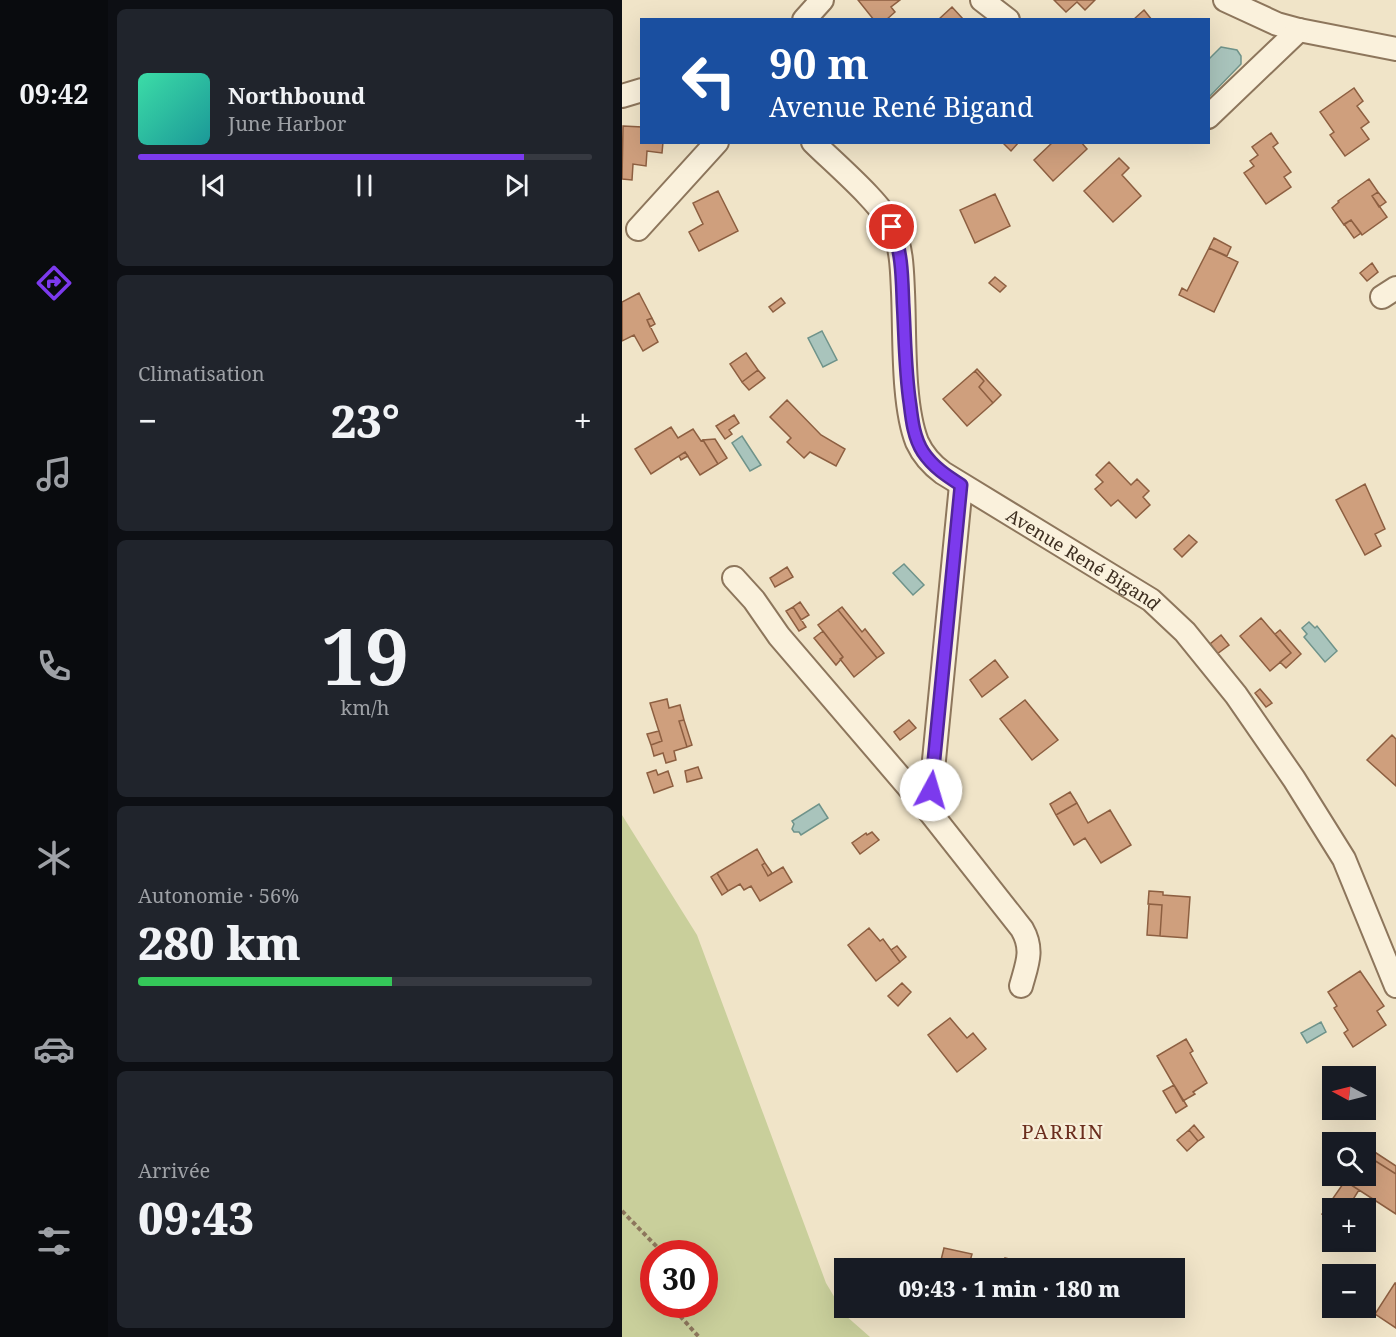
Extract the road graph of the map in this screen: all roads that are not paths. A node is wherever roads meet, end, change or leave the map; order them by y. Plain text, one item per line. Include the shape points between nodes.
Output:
1 (822, 0) edge
2 (982, 0) edge
3 (1225, 0) edge
4 (806, 18) edge
5 (1005, 18) edge
6 (1298, 30) junction
7 (1396, 49) edge
8 (640, 91) edge
9 (622, 96) edge
10 (1210, 115) edge
11 (715, 144) edge
12 (815, 144) edge
13 (638, 229) dead end
14 (961, 485) junction
15 (734, 578) dead end
16 (929, 811) junction
17 (1021, 986) dead end
18 (1396, 987) edge

1 - 4 street
2 - 5 street
3 - 6 street
6 - 7 street
6 - 10 street
8 - 9 street
11 - 13 street
12 - 14 street, Avenue René Bigand via 887,216 892,227 902,263 906,376 917,441 934,466
14 - 16 street
14 - 18 street, Avenue René Bigand via 1151,600 1185,632 1236,695 1344,859
15 - 16 street
16 - 17 street via 1028,940 1029,954

